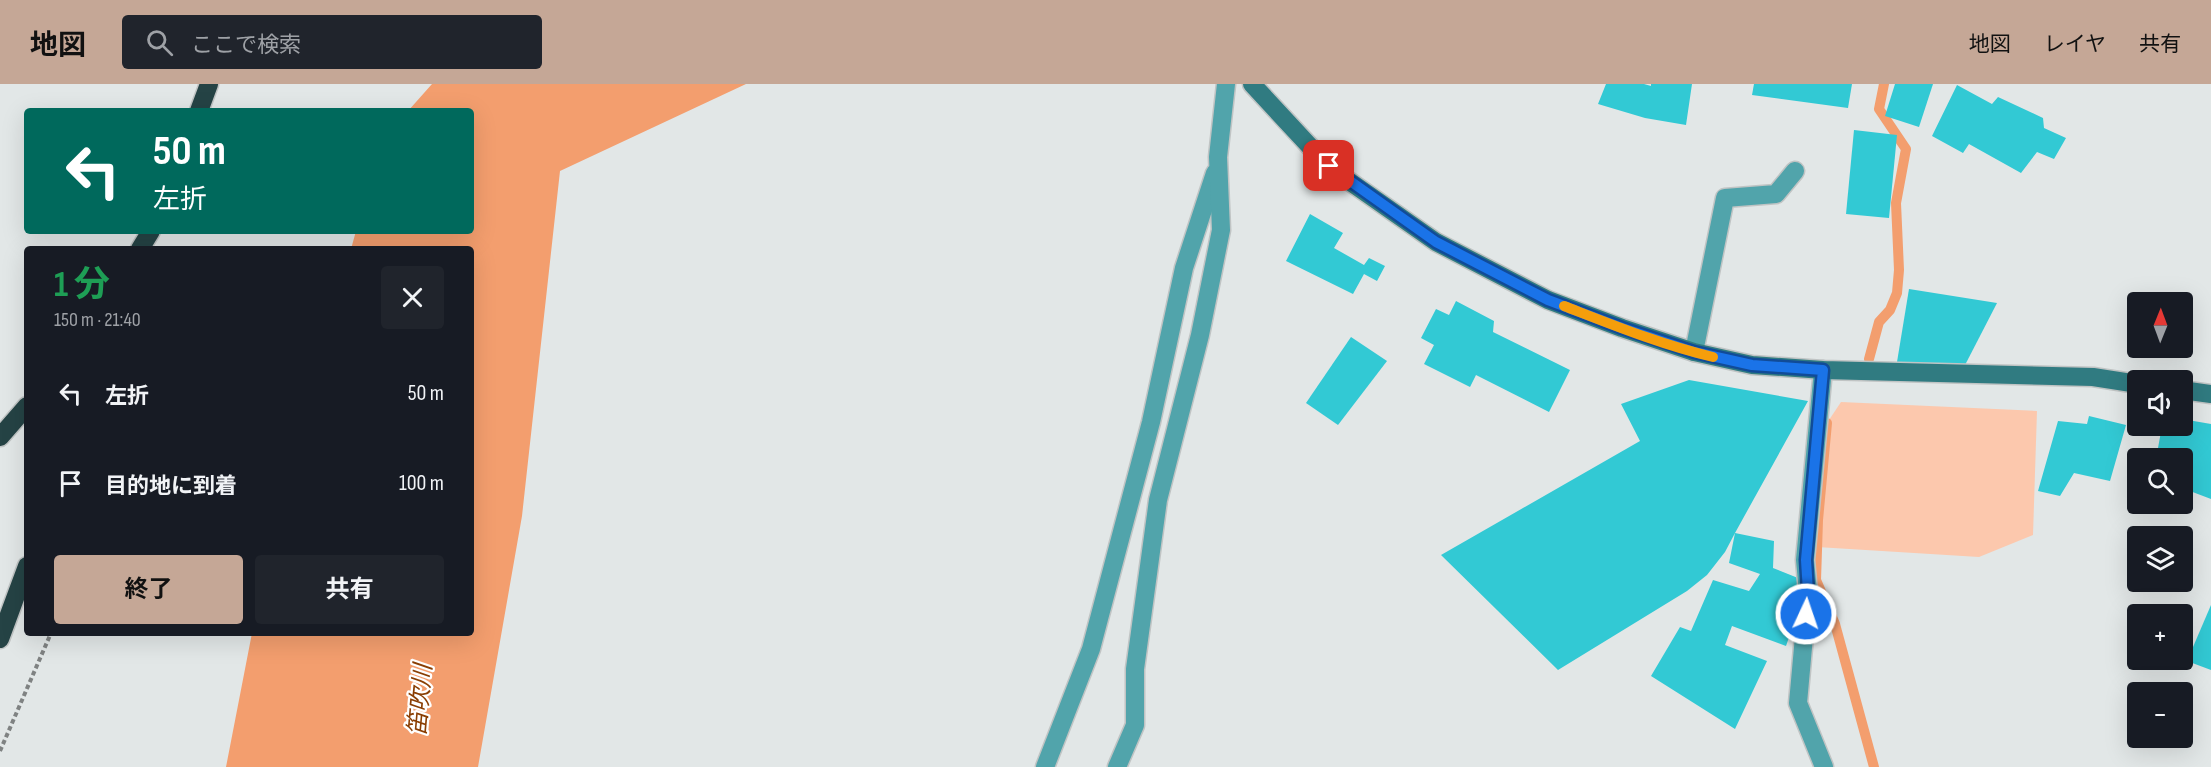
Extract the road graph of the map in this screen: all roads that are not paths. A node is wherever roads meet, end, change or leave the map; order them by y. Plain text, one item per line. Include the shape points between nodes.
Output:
1 (209, 84) edge
2 (1226, 84) edge
3 (1252, 84) edge
4 (200, 108) edge
5 (1219, 160) junction
6 (1795, 171) dead end
7 (1694, 352) junction
8 (1823, 370) junction
9 (2127, 382) edge
10 (2193, 392) edge
11 (2211, 394) edge
12 (24, 409) edge
13 (0, 437) edge
14 (24, 574) edge
15 (0, 639) edge
16 (1046, 767) edge
17 (1117, 767) edge
18 (1824, 767) edge

1 - 4 highway
2 - 5 street
3 - 7 street via 1329,166 1436,242 1548,300
5 - 16 street via 1184,268 1151,422 1090,649
5 - 17 street via 1221,230 1200,335 1158,500 1135,669 1135,725
6 - 7 street via 1776,194 1725,198
7 - 8 street via 1752,365
8 - 9 street via 2093,377
8 - 18 street via 1806,548 1808,592 1798,703
10 - 11 street
12 - 13 highway
14 - 15 highway

